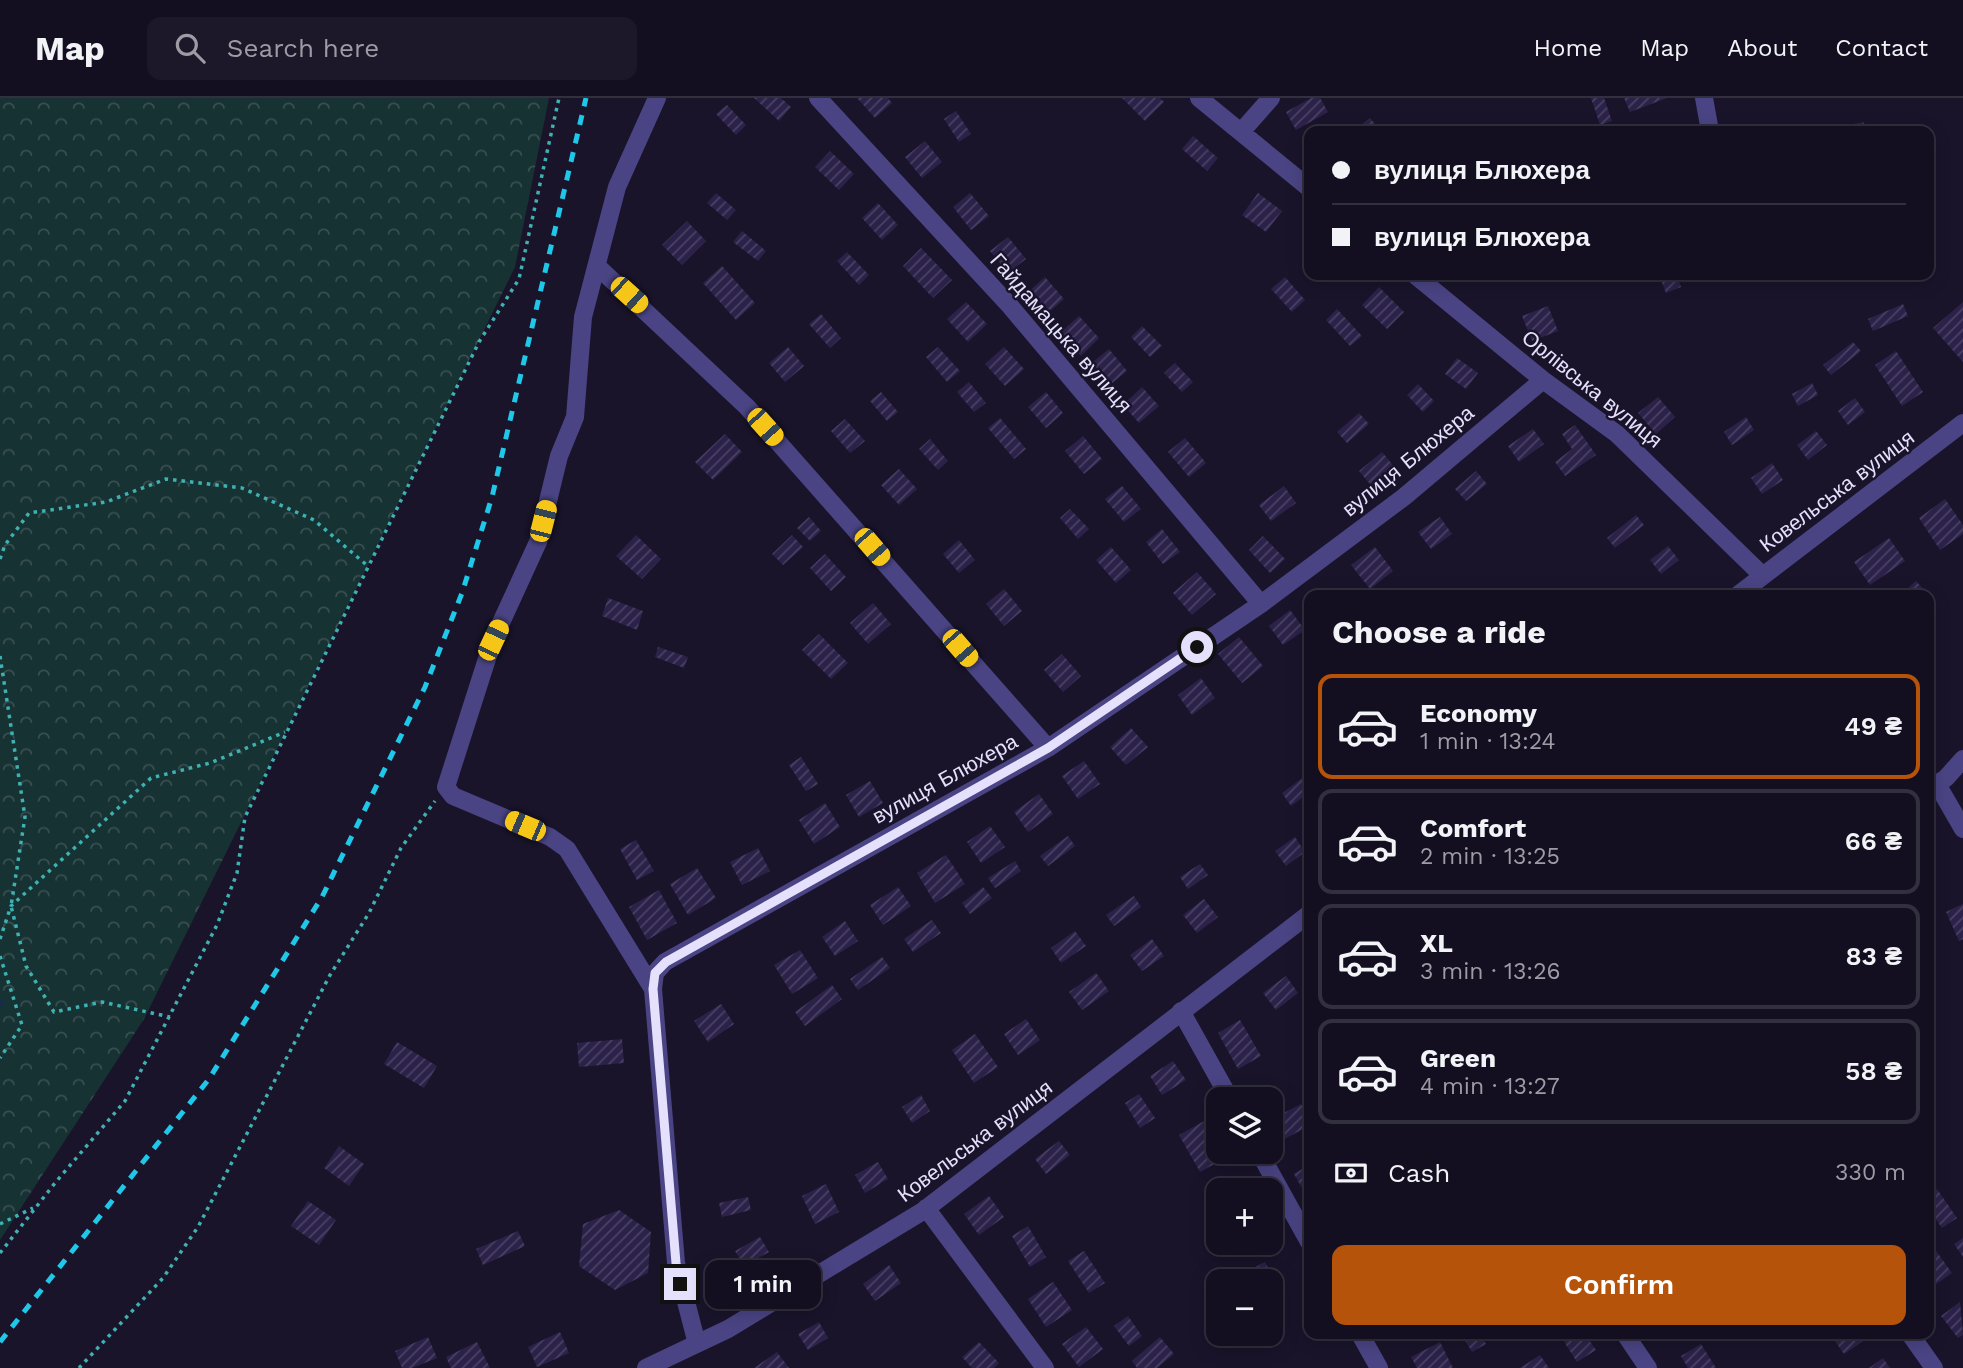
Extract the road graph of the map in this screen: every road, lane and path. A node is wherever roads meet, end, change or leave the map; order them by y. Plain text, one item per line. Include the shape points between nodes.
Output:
1 (559, 98) edge
2 (657, 98) edge
3 (818, 98) edge
4 (1199, 98) edge
5 (1271, 98) edge
6 (1704, 98) edge
7 (1709, 126) edge
8 (1241, 132) junction
9 (1304, 184) edge
10 (598, 267) junction
11 (1421, 280) edge
12 (1543, 380) junction
13 (1963, 423) edge
14 (0, 559) edge
15 (369, 567) junction
16 (1763, 576) junction
17 (1745, 590) edge
18 (1261, 604) junction
19 (0, 656) edge
20 (287, 731) junction
21 (1048, 748) junction
22 (1963, 759) edge
23 (447, 783) junction
24 (1934, 786) edge
25 (1934, 788) edge
26 (1963, 829) edge
27 (11, 906) junction
28 (1304, 918) edge
29 (0, 939) edge
30 (0, 956) edge
31 (653, 989) junction
32 (1181, 1010) junction
33 (170, 1017) junction
34 (0, 1058) edge
35 (1223, 1087) edge
36 (1266, 1164) edge
37 (35, 1207) junction
38 (926, 1208) junction
39 (0, 1224) edge
40 (1304, 1233) edge
41 (0, 1253) edge
42 (1363, 1339) edge
43 (1628, 1339) edge
44 (1914, 1339) edge
45 (698, 1344) junction
46 (79, 1368) edge
47 (646, 1368) edge
48 (1045, 1368) edge
49 (1379, 1368) edge
50 (1648, 1368) edge
51 (1934, 1368) edge

1 - 15 path via 519,278 479,342
2 - 10 street via 617,187
3 - 18 street, Гайдамацька вулиця via 1010,306
4 - 8 street
5 - 8 street
6 - 7 street
8 - 9 street
10 - 21 street via 747,407
10 - 23 street via 583,317 575,417 559,456 538,542 493,640
11 - 12 street, Орлівська вулиця
12 - 16 street, Орлівська вулиця via 1616,434
12 - 18 street, вулиця Блюхера via 1404,497
13 - 16 street, Ковельська вулиця
14 - 15 path via 29,513 106,502 166,479 242,488 314,520
15 - 20 path
16 - 17 street, Ковельська вулиця
18 - 21 street, вулиця Блюхера
19 - 27 path via 25,817
20 - 27 path via 210,763 151,778
20 - 33 path via 245,817 237,873 218,925
21 - 31 street, вулиця Блюхера via 666,962 655,973
22 - 24 street
23 - 31 street via 453,796 550,837 566,849
23 - 46 path via 401,848 198,1227 163,1279
25 - 26 street
27 - 29 path
27 - 33 path via 26,966 54,1012 102,1002
28 - 32 street, Ковельська вулиця
30 - 34 path via 22,1025
31 - 45 street via 676,1263
32 - 35 street
32 - 38 street, Ковельська вулиця
33 - 37 path via 125,1101
36 - 40 street
37 - 39 path
37 - 41 path
38 - 45 street, Ковельська вулиця via 813,1281
38 - 48 street
42 - 49 street
43 - 50 street
44 - 51 street
45 - 47 street, Ковельська вулиця

